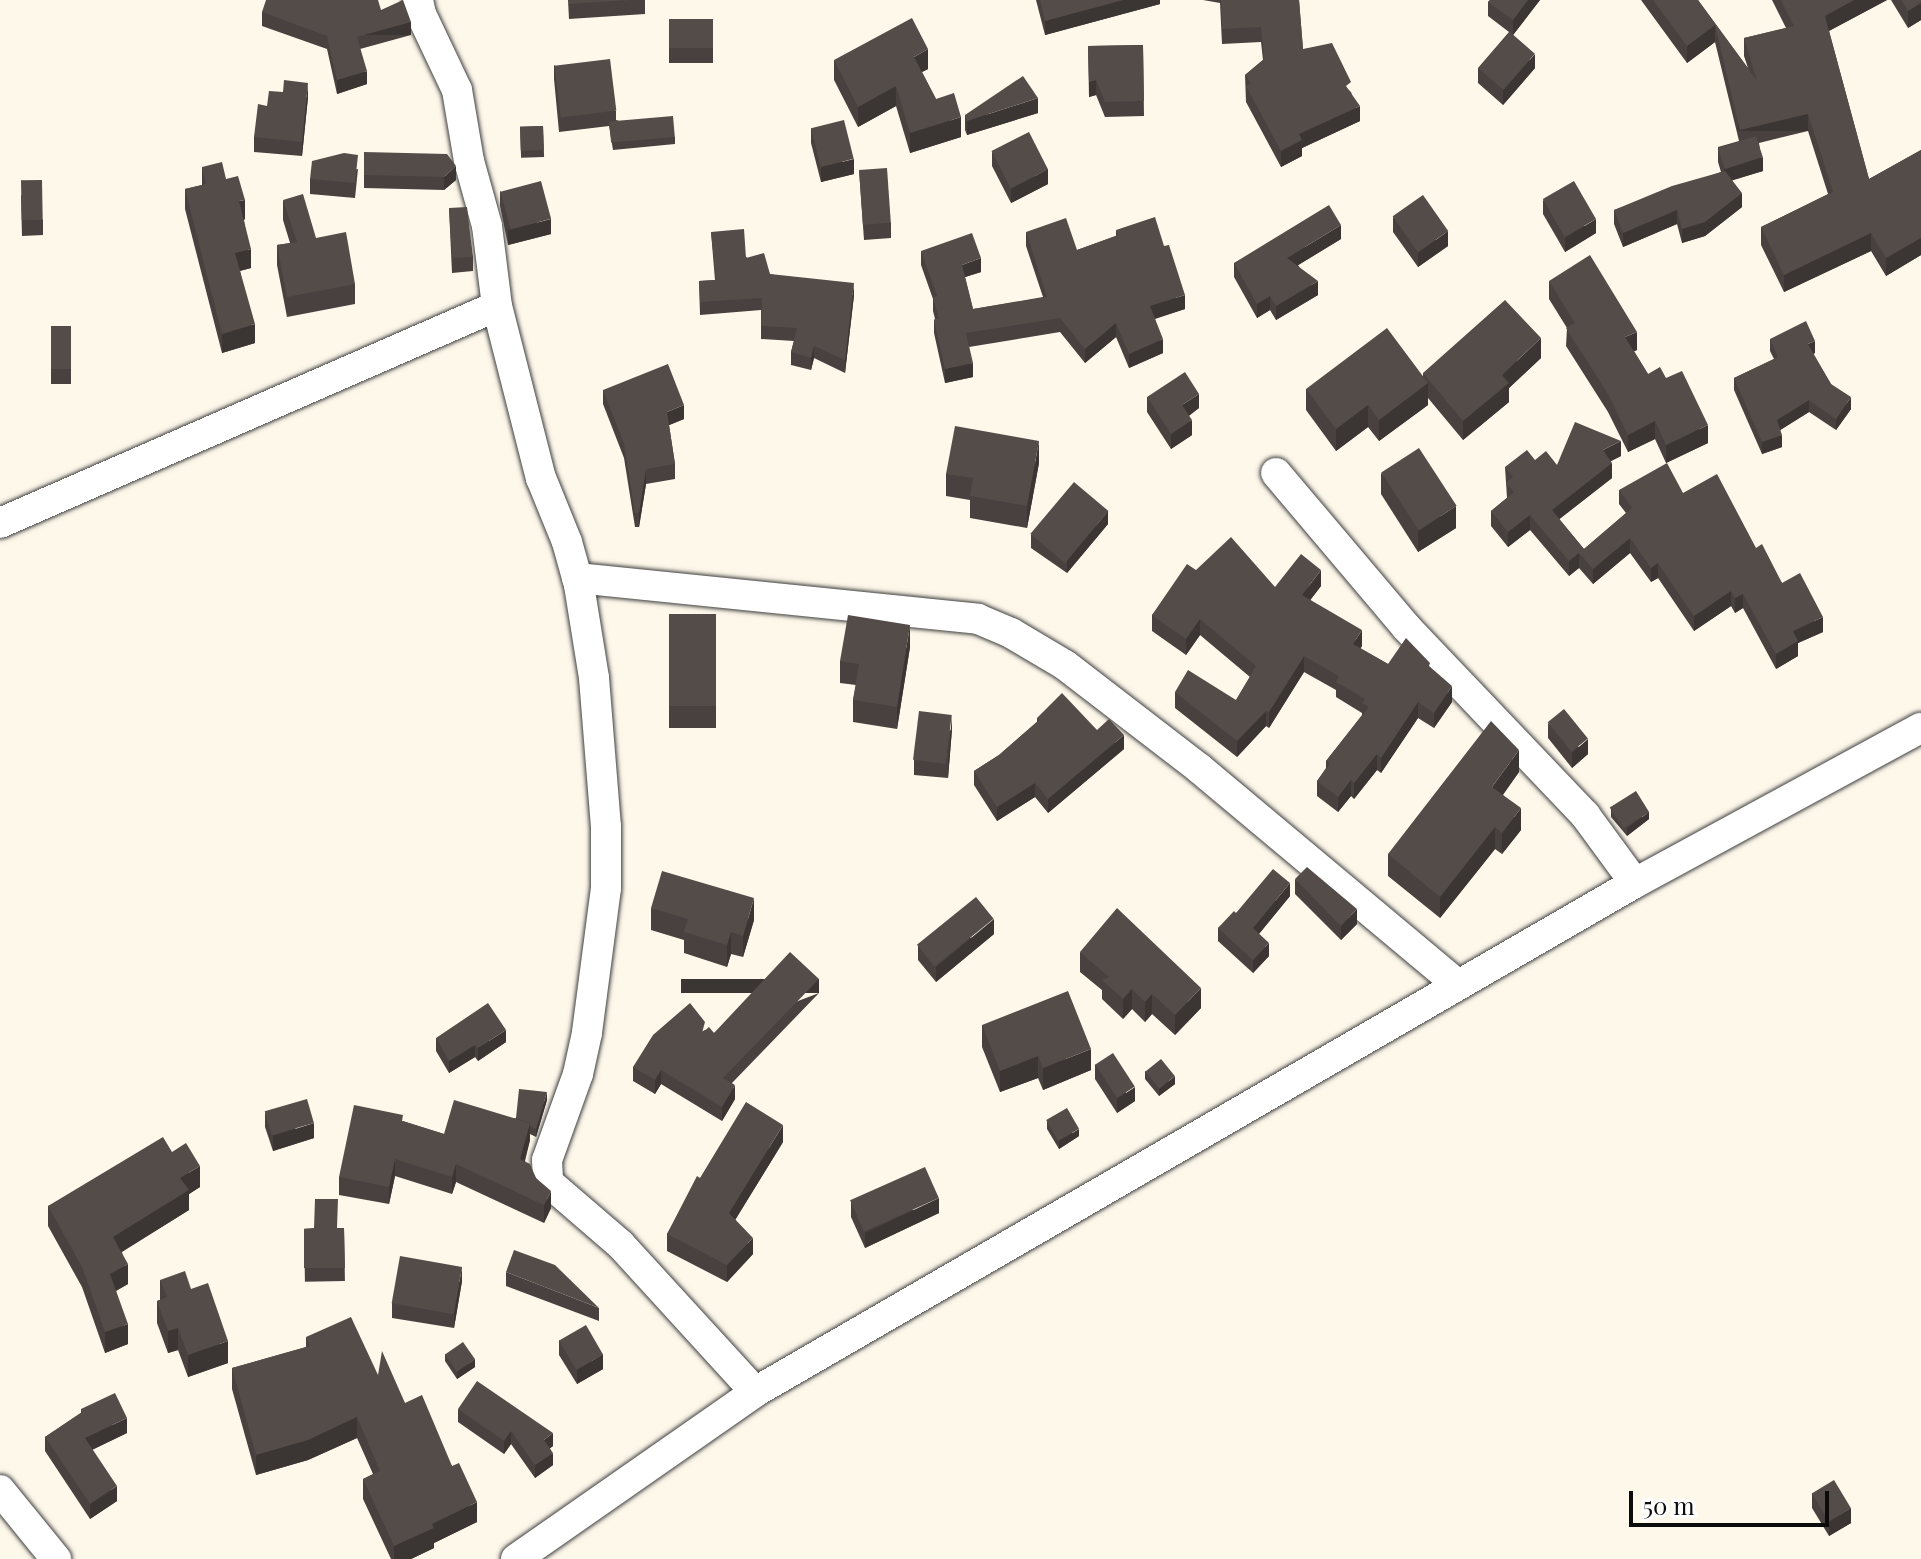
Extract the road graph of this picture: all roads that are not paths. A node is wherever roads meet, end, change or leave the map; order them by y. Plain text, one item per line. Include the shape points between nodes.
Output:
1 (418, 0) edge
2 (497, 306) junction
3 (1276, 473) dead end
4 (0, 523) edge
5 (577, 578) junction
6 (1921, 728) edge
7 (1635, 883) junction
8 (1458, 985) junction
9 (755, 1392) junction
10 (0, 1490) edge
11 (56, 1559) edge
12 (516, 1559) edge

1 - 2 street via 457,90 487,226
2 - 4 street
2 - 5 street via 541,478
3 - 7 street via 1406,627 1585,815
5 - 8 street via 978,619 1011,633 1065,665 1200,769
5 - 9 street via 594,678 606,888 587,1033 547,1160 548,1182 621,1245
6 - 7 street
7 - 8 street
8 - 9 street
9 - 12 street
10 - 11 street

